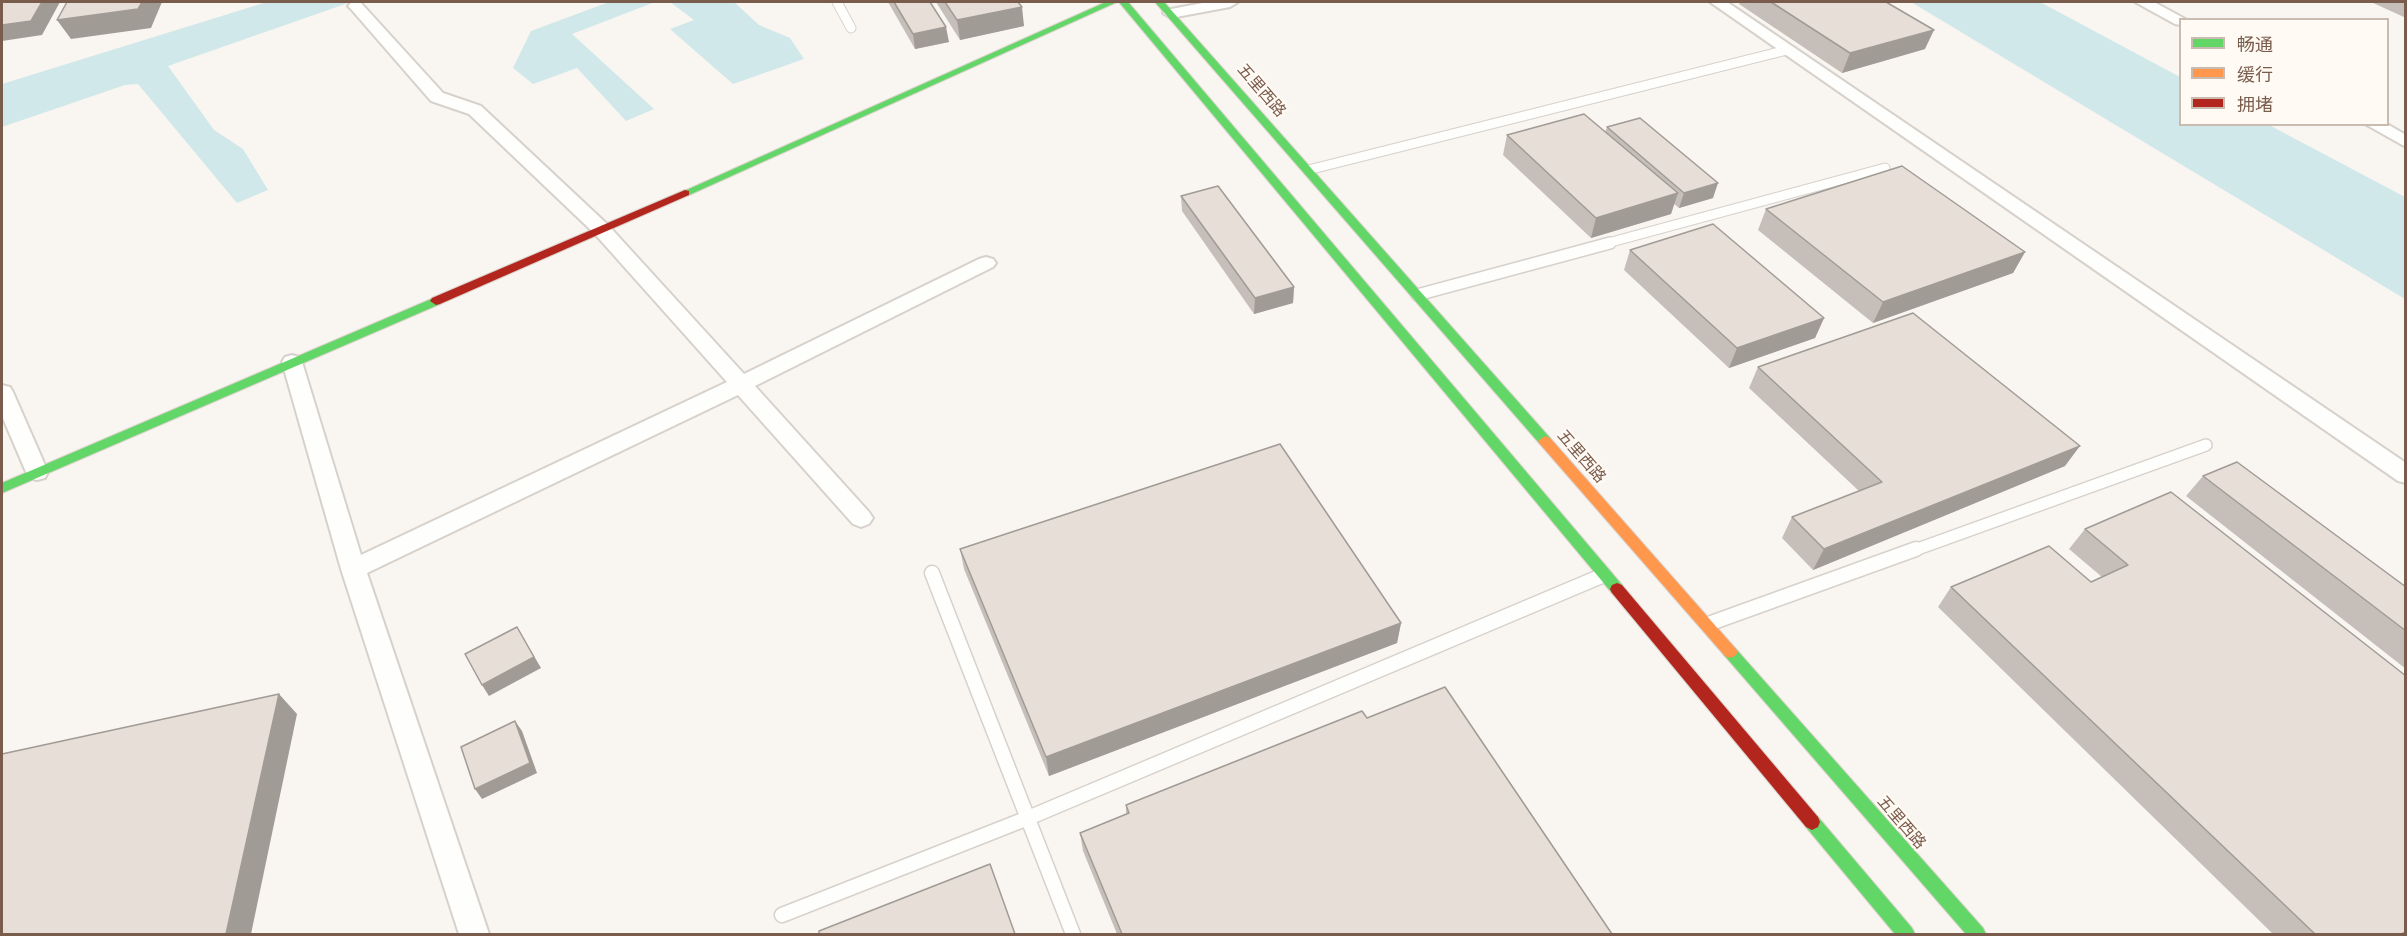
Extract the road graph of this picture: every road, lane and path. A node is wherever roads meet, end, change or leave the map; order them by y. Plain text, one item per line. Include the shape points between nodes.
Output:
1 (837, 2) edge
2 (1112, 2) edge
3 (1124, 2) edge
4 (1160, 2) edge
5 (1230, 2) edge
6 (1718, 2) edge
7 (2143, 2) edge
8 (356, 6) dead end
9 (1171, 14) junction
10 (2179, 20) edge
11 (851, 28) dead end
12 (1787, 50) junction
13 (2377, 126) edge
14 (2406, 142) edge
15 (1885, 168) dead end
16 (1308, 170) junction
17 (601, 229) junction
18 (986, 263) dead end
19 (1417, 295) junction
20 (292, 362) junction
21 (742, 384) junction
22 (2, 392) edge
23 (2206, 445) dead end
24 (37, 472) junction
25 (2406, 475) edge
26 (2, 488) edge
27 (861, 518) dead end
28 (353, 569) junction
29 (932, 573) dead end
30 (1605, 574) junction
31 (1706, 625) junction
32 (1028, 818) junction
33 (782, 915) dead end
34 (474, 934) edge
35 (1073, 934) edge
36 (1906, 934) edge
37 (1977, 934) edge

1 - 11 lane
2 - 17 main road
3 - 30 main road
4 - 9 main road, 五里西路
5 - 9 street
6 - 12 street
7 - 10 street
8 - 17 street via 437,97 475,110
9 - 16 main road, 五里西路
12 - 16 lane
12 - 25 street
13 - 14 street
15 - 19 lane
16 - 19 main road, 五里西路
17 - 20 main road
17 - 21 street
18 - 21 street
19 - 31 main road, 五里西路
20 - 24 main road
20 - 28 street
21 - 27 street
21 - 28 street
22 - 24 street
23 - 31 lane
24 - 26 main road
28 - 34 street
29 - 32 lane
30 - 32 lane
30 - 36 main road
31 - 37 main road, 五里西路
32 - 33 lane
32 - 35 lane

